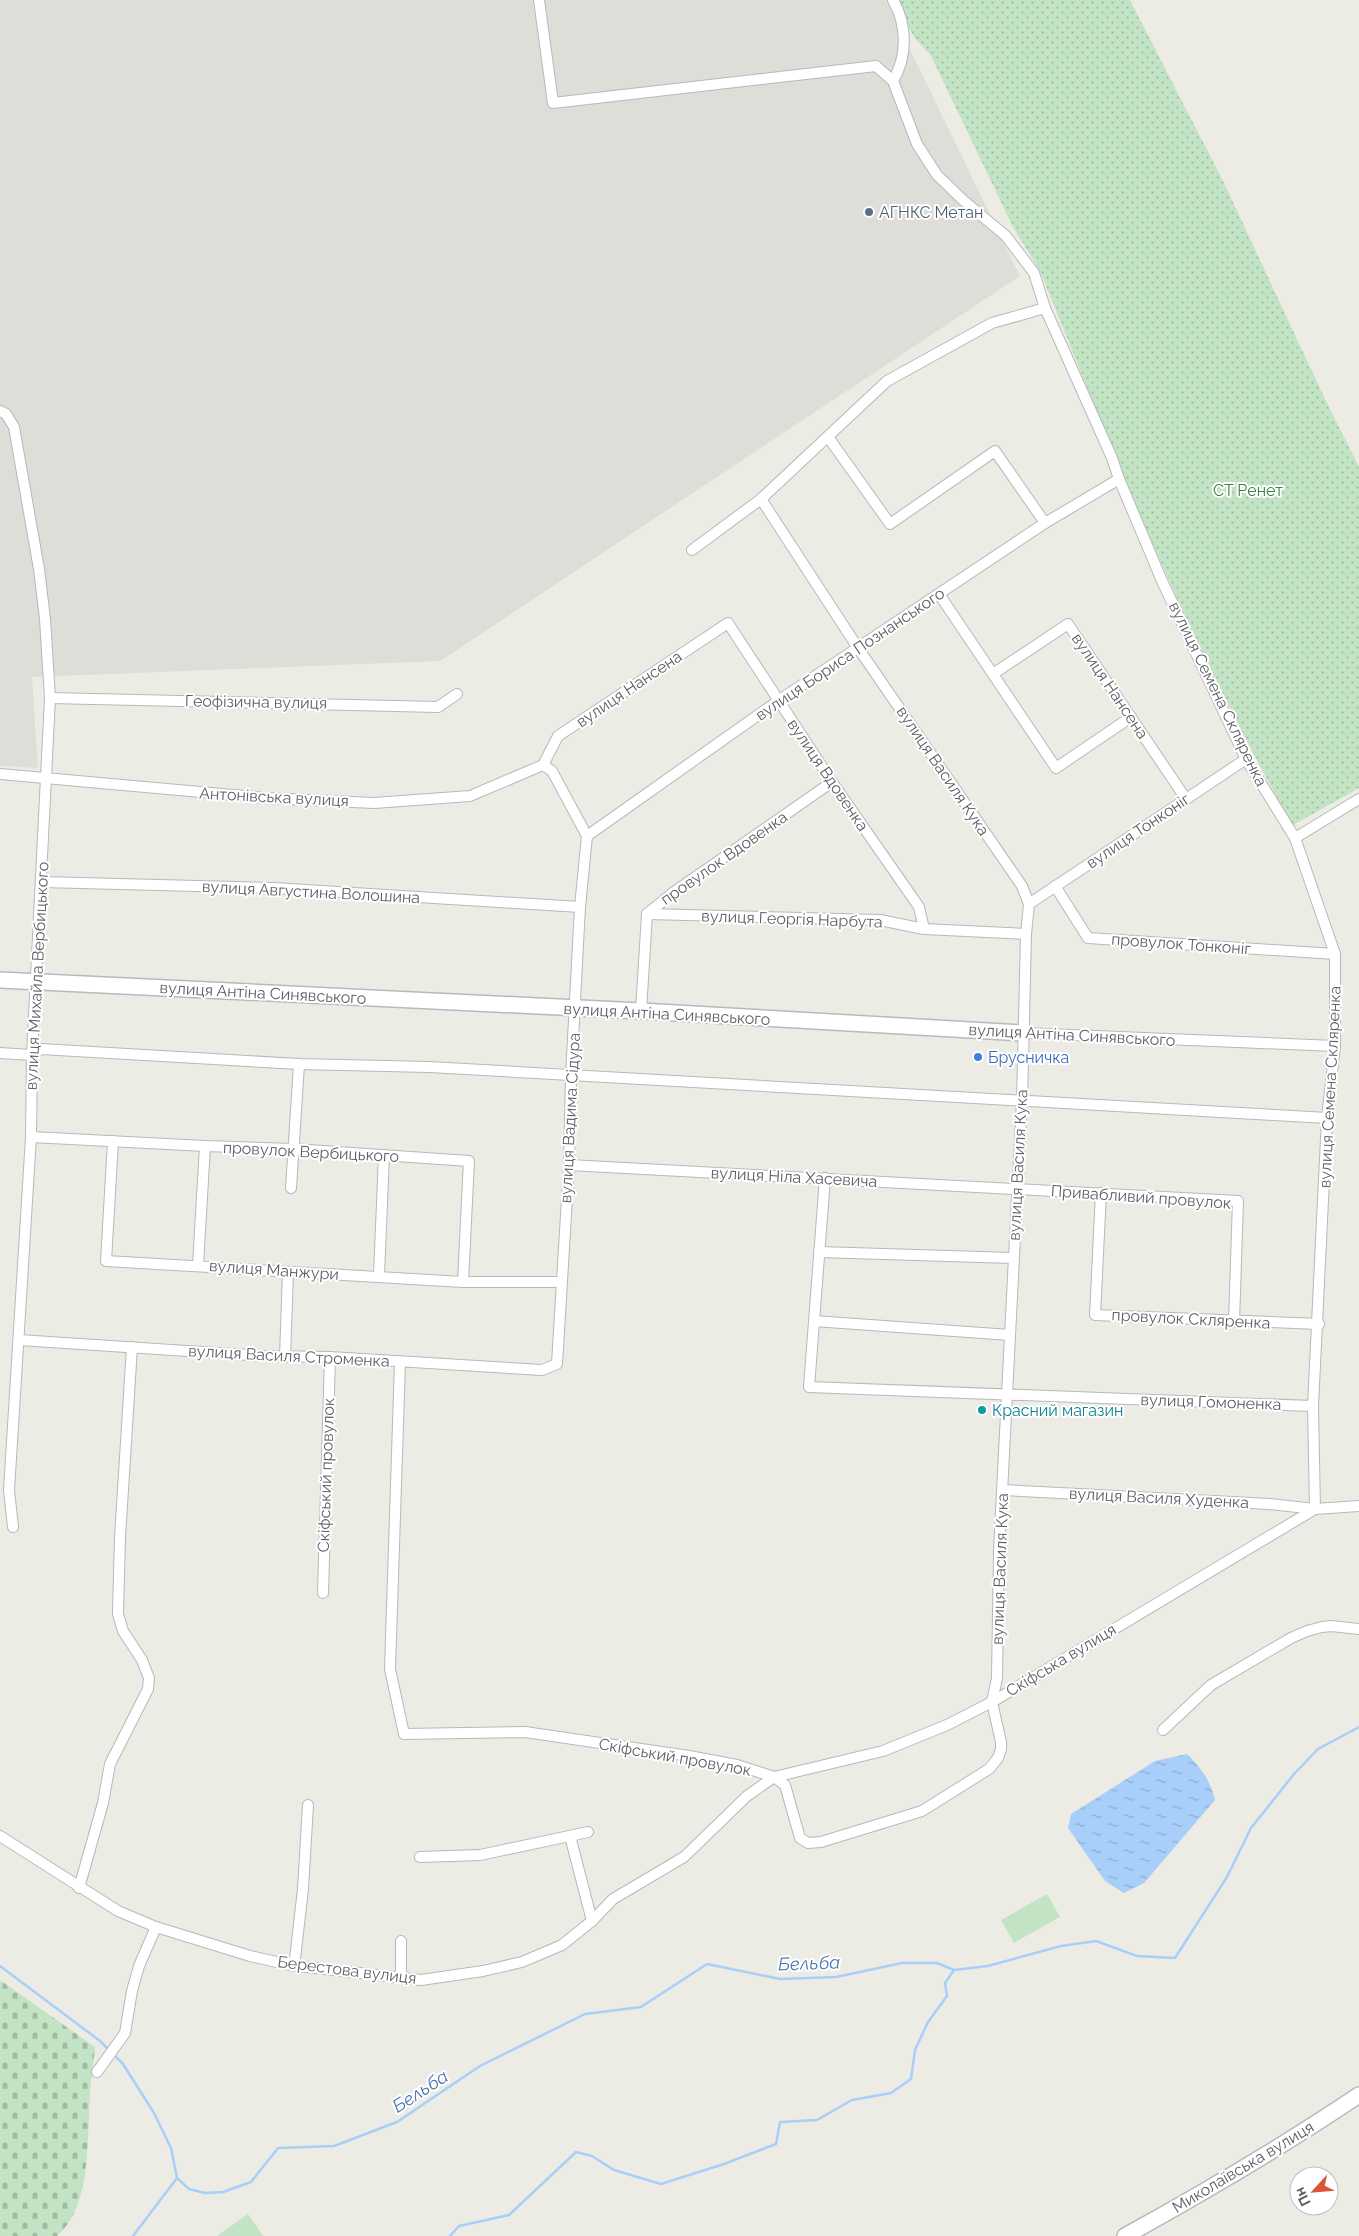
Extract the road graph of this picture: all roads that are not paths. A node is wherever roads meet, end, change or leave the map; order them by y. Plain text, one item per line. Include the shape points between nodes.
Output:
1 (538, 0) edge
2 (893, 0) edge
3 (893, 81) junction
4 (1045, 308) junction
5 (0, 411) edge
6 (828, 437) junction
7 (1119, 479) junction
8 (761, 499) junction
9 (1045, 523) junction
10 (692, 550) dead end
11 (939, 594) junction
12 (728, 623) joint
13 (858, 648) junction
14 (993, 674) junction
15 (457, 694) dead end
16 (50, 698) junction
17 (778, 701) junction
18 (1131, 716) junction
19 (1246, 759) junction
20 (542, 765) junction
21 (0, 774) edge
22 (46, 776) junction
23 (832, 782) junction
24 (1186, 799) junction
25 (1359, 799) edge
26 (587, 836) junction
27 (1295, 838) junction
28 (41, 882) junction
29 (1055, 886) junction
30 (1029, 904) junction
31 (580, 907) junction
32 (647, 914) junction
33 (924, 929) junction
34 (1026, 934) junction
35 (1335, 954) junction
36 (0, 980) edge
37 (36, 981) junction
38 (576, 1009) junction
39 (641, 1011) junction
40 (1023, 1033) junction
41 (1335, 1046) junction
42 (0, 1053) edge
43 (32, 1056) junction
44 (299, 1064) junction
45 (571, 1076) junction
46 (1022, 1101) junction
47 (1327, 1118) junction
48 (31, 1138) junction
49 (113, 1141) junction
50 (204, 1146) junction
51 (294, 1149) junction
52 (384, 1155) junction
53 (569, 1165) junction
54 (825, 1178) junction
55 (291, 1188) dead end
56 (1018, 1189) junction
57 (1101, 1193) junction
58 (820, 1252) junction
59 (1013, 1258) junction
60 (198, 1265) junction
61 (288, 1272) junction
62 (379, 1276) junction
63 (463, 1282) junction
64 (562, 1282) junction
65 (814, 1321) junction
66 (1234, 1322) junction
67 (1319, 1324) junction
68 (1010, 1335) junction
69 (19, 1340) junction
70 (132, 1347) junction
71 (285, 1357) junction
72 (330, 1357) junction
73 (400, 1362) junction
74 (557, 1364) joint
75 (1006, 1395) junction
76 (1313, 1406) junction
77 (1003, 1490) junction
78 (1359, 1506) edge
79 (1315, 1509) junction
80 (13, 1527) dead end
81 (322, 1593) dead end
82 (1359, 1629) edge
83 (992, 1702) junction
84 (1163, 1730) dead end
85 (774, 1777) junction
86 (308, 1805) dead end
87 (588, 1832) dead end
88 (0, 1836) edge
89 (570, 1836) junction
90 (420, 1857) dead end
91 (79, 1888) junction
92 (592, 1920) junction
93 (156, 1927) junction
94 (401, 1941) dead end
95 (290, 1965) junction
96 (398, 1977) junction
97 (100, 2068) dead end
98 (1359, 2095) edge
99 (1124, 2236) edge

1 - 3 street via 553,103 876,66
2 - 3 street via 899,10 905,39 900,68
3 - 4 street, вулиця Семена Скляренка via 917,144 932,168 964,201 1006,236 1034,273
4 - 6 street via 992,323 887,381
4 - 7 street, вулиця Семена Скляренка
5 - 16 street, вулиця Михайла Вербицького via 11,419 14,427 40,577
6 - 8 street
6 - 9 street via 890,524 995,451
7 - 9 street, вулиця Бориса Познанського
7 - 19 street, вулиця Семена Скляренка via 1162,581
8 - 10 street
8 - 13 street, вулиця Василя Кука
9 - 11 street, вулиця Бориса Познанського
11 - 13 street, вулиця Бориса Познанського
11 - 14 street
12 - 17 street, вулиця Вдовенка
12 - 20 street, вулиця Нансена via 558,736
13 - 17 street, вулиця Бориса Познанського
13 - 30 street, вулиця Василя Кука via 1022,886
14 - 18 street, вулиця Нансена via 1068,624
14 - 18 street via 1056,768
15 - 16 street, Геофізична вулиця via 438,707
16 - 22 street, вулиця Михайла Вербицького
17 - 23 street, вулиця Вдовенка
17 - 26 street, вулиця Бориса Познанського
18 - 24 street, вулиця Нансена
19 - 24 street, вулиця Тонконіг
19 - 27 street, вулиця Семена Скляренка
20 - 22 street, Антонівська вулиця via 470,796 374,803 266,798 60,781
20 - 26 street via 552,771
21 - 22 street, Антонівська вулиця
22 - 28 street, вулиця Михайла Вербицького
23 - 32 street, провулок Вдовенка
23 - 33 street, вулиця Вдовенка via 919,907
24 - 29 street, вулиця Тонконіг
25 - 27 street
26 - 31 street, вулиця Вадима Сідура
27 - 35 street, вулиця Семена Скляренка
28 - 31 street, вулиця Августина Волошина via 274,888
28 - 37 street, вулиця Михайла Вербицького
29 - 30 street, вулиця Тонконіг
29 - 35 street, провулок Тонконіг via 1088,938
30 - 34 street, вулиця Василя Кука
31 - 38 street, вулиця Вадима Сідура
32 - 33 street, вулиця Георгія Нарбута via 880,920
32 - 39 street, провулок Вдовенка
33 - 34 street, вулиця Георгія Нарбута
34 - 40 street, вулиця Василя Кука
35 - 41 street, вулиця Семена Скляренка
36 - 37 street, вулиця Антіна Синявського
37 - 38 street, вулиця Антіна Синявського
37 - 43 street, вулиця Михайла Вербицького
38 - 39 street, вулиця Антіна Синявського
38 - 45 street, вулиця Вадима Сідура
39 - 40 street, вулиця Антіна Синявського
40 - 41 street, вулиця Антіна Синявського
40 - 46 street, вулиця Василя Кука
41 - 47 street, вулиця Семена Скляренка
42 - 43 street
43 - 44 street via 41,1049
43 - 48 street, вулиця Михайла Вербицького
44 - 45 street via 429,1067
44 - 51 street
45 - 46 street
45 - 53 street, вулиця Вадима Сідура
46 - 47 street
46 - 56 street, вулиця Василя Кука
47 - 67 street, вулиця Семена Скляренка
48 - 49 street, провулок Вербицького
48 - 69 street, вулиця Михайла Вербицького
49 - 50 street, провулок Вербицького
49 - 60 street, вулиця Манжури via 106,1261
50 - 51 street, провулок Вербицького
50 - 60 street
51 - 52 street, провулок Вербицького
51 - 55 street
52 - 62 street
52 - 63 street, провулок Вербицького via 469,1161
53 - 54 street, вулиця Ніла Хасевича
53 - 64 street, вулиця Вадима Сідура
54 - 56 street, вулиця Ніла Хасевича
54 - 58 street
56 - 57 street, Привабливий провулок
56 - 59 street, вулиця Василя Кука
57 - 66 street, Привабливий провулок via 1238,1201
57 - 66 street, провулок Скляренка via 1095,1315
58 - 59 street
58 - 65 street
59 - 68 street, вулиця Василя Кука
60 - 61 street, вулиця Манжури
61 - 62 street, вулиця Манжури
61 - 71 street
62 - 63 street, вулиця Манжури
63 - 64 street, вулиця Манжури
64 - 74 street, вулиця Вадима Сідура
65 - 68 street
65 - 75 street, вулиця Гомоненка via 809,1387
66 - 67 street, провулок Скляренка
67 - 76 street, вулиця Семена Скляренка
68 - 75 street, вулиця Василя Кука
69 - 70 street, вулиця Василя Строменка
69 - 80 street, вулиця Михайла Вербицького via 9,1490
70 - 71 street, вулиця Василя Строменка
70 - 91 street via 118,1614 123,1631 142,1660 148,1689 110,1764 103,1803
71 - 72 street, вулиця Василя Строменка
72 - 73 street, вулиця Василя Строменка
72 - 81 street, Скіфський провулок
73 - 74 street, вулиця Василя Строменка via 542,1370
73 - 85 street, Скіфський провулок via 390,1669 404,1734 525,1732 689,1756
75 - 76 street, вулиця Гомоненка
75 - 77 street, вулиця Василя Кука
76 - 79 street, вулиця Семена Скляренка
77 - 79 street, вулиця Василя Худенка
77 - 83 street, вулиця Василя Кука via 997,1583 996,1678
78 - 79 street, Скіфська вулиця
79 - 83 street, Скіфська вулиця
82 - 84 street via 1322,1627 1291,1638 1211,1684
83 - 85 street, Скіфський провулок via 947,1725 883,1751
83 - 85 street, Скіфська вулиця via 1001,1742 998,1758 979,1776 922,1811 820,1842 803,1842 785,1785
85 - 92 street, Берестова вулиця via 747,1796 684,1857 613,1899
86 - 95 street via 303,1889 295,1959
87 - 89 street
88 - 91 street
89 - 90 street via 480,1855
89 - 92 street
91 - 93 street, Берестова вулиця via 118,1911
92 - 96 street, Берестова вулиця via 562,1945 522,1962 422,1980
93 - 95 street, Берестова вулиця
93 - 97 street via 139,1966 125,2033
94 - 96 street via 401,1972
95 - 96 street, Берестова вулиця
98 - 99 street, Миколаївська вулиця via 1232,2176

